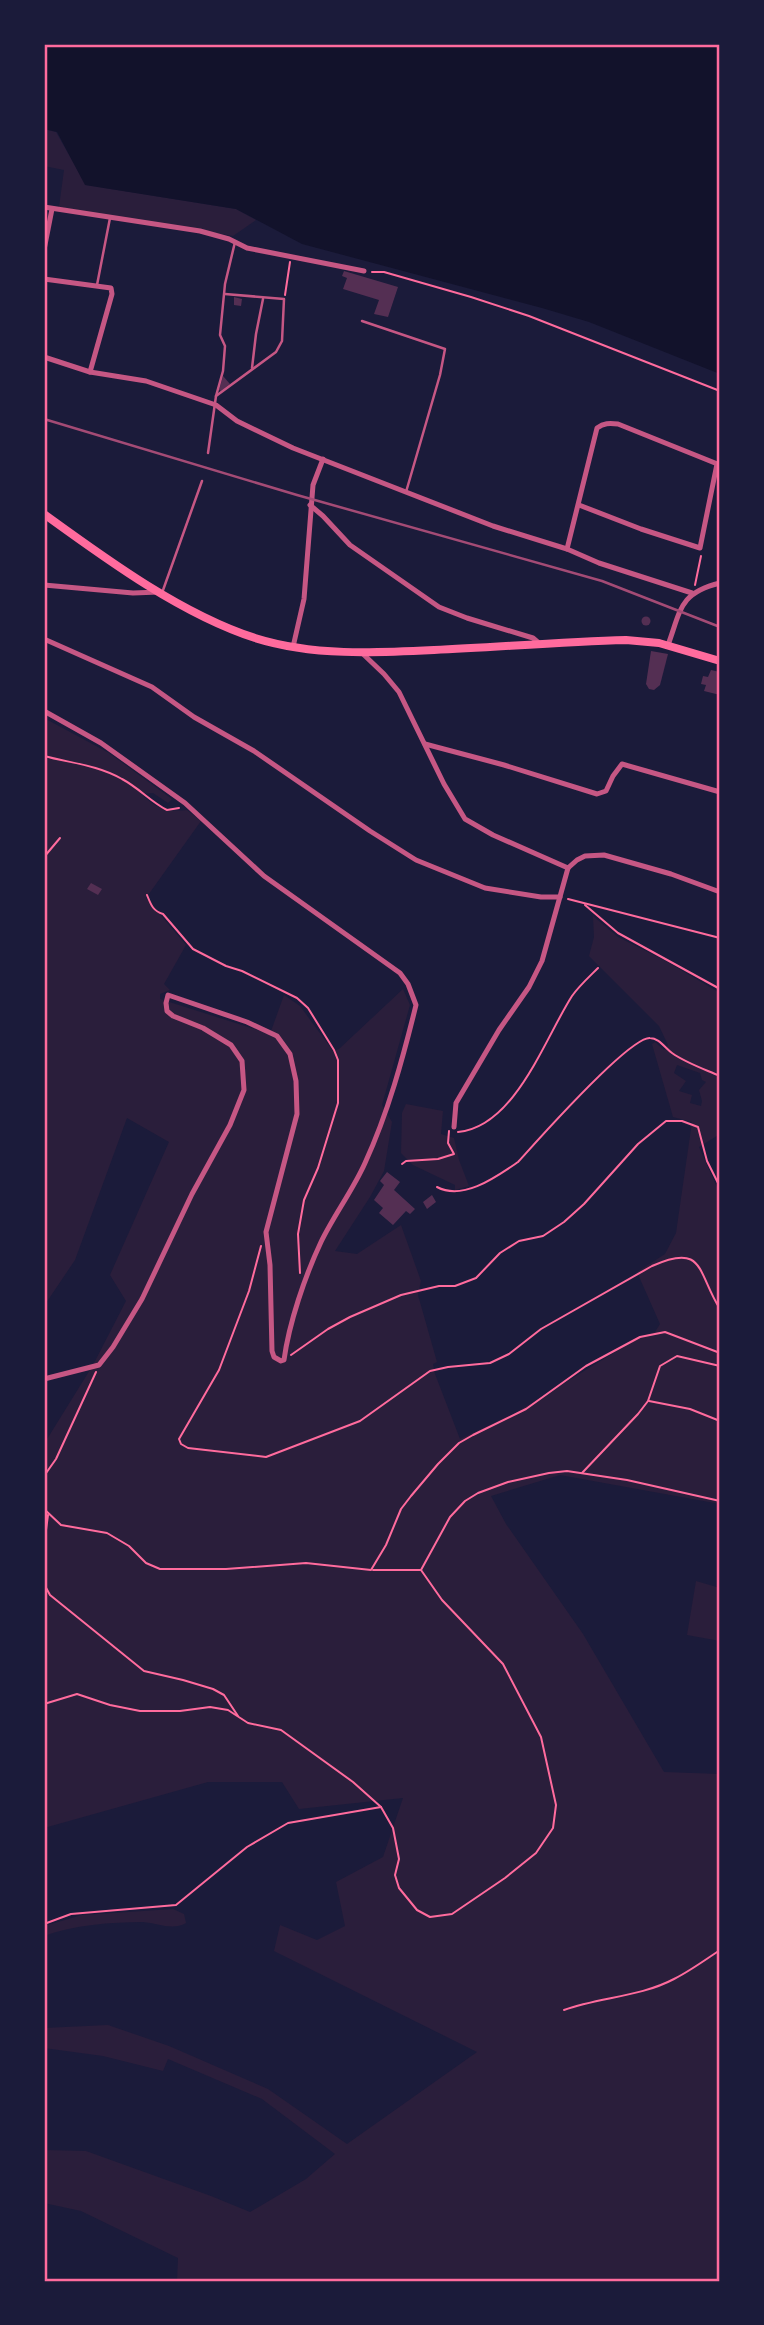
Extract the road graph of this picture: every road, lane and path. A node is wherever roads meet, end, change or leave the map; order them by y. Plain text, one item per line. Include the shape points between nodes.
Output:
1 (44, 207) edge
2 (52, 209) junction
3 (110, 218) junction
4 (235, 242) junction
5 (44, 250) edge
6 (290, 258) junction
7 (364, 271) joint
8 (44, 279) edge
9 (97, 285) junction
10 (225, 294) junction
11 (263, 298) junction
12 (284, 299) junction
13 (362, 321) dead end
14 (44, 357) edge
15 (252, 368) junction
16 (90, 372) junction
17 (720, 391) edge
18 (216, 396) junction
19 (216, 405) junction
20 (208, 453) dead end
21 (323, 459) junction
22 (718, 464) edge
23 (202, 481) dead end
24 (406, 492) junction
25 (310, 505) junction
26 (579, 505) junction
27 (44, 514) edge
28 (700, 548) junction
29 (567, 549) junction
30 (720, 583) edge
31 (44, 585) edge
32 (161, 593) junction
33 (692, 593) junction
34 (44, 639) edge
35 (540, 644) junction
36 (668, 645) junction
37 (293, 647) junction
38 (362, 653) junction
39 (720, 661) edge
40 (44, 711) edge
41 (425, 744) junction
42 (44, 756) edge
43 (720, 792) edge
44 (185, 803) junction
45 (60, 838) dead end
46 (44, 858) edge
47 (568, 868) junction
48 (720, 892) edge
49 (147, 895) dead end
50 (560, 897) junction
51 (582, 903) junction
52 (720, 938) edge
53 (598, 968) dead end
54 (720, 989) edge
55 (720, 1076) edge
56 (454, 1127) joint
57 (447, 1135) dead end
58 (402, 1164) dead end
59 (437, 1187) dead end
60 (720, 1187) edge
61 (266, 1232) junction
62 (302, 1292) junction
63 (720, 1308) edge
64 (720, 1353) edge
65 (284, 1360) junction
66 (99, 1365) junction
67 (720, 1366) edge
68 (44, 1379) edge
69 (648, 1401) junction
70 (720, 1421) edge
71 (582, 1474) junction
72 (44, 1476) edge
73 (720, 1501) edge
74 (44, 1509) edge
75 (48, 1515) junction
76 (44, 1545) edge
77 (371, 1570) junction
78 (422, 1570) junction
79 (44, 1584) edge
80 (44, 1704) edge
81 (238, 1717) junction
82 (381, 1807) junction
83 (44, 1924) edge
84 (720, 1950) edge
85 (564, 2010) dead end

1 - 2 street
2 - 3 street
2 - 5 street
3 - 4 street via 200,231
3 - 9 lane
4 - 6 street
4 - 10 lane
6 - 7 street
6 - 12 path
7 - 17 path via 384,272 483,301
8 - 9 street
9 - 16 street via 111,288 112,293
10 - 11 lane
10 - 18 lane via 220,335 225,346 223,371
11 - 12 lane
11 - 15 lane
12 - 15 lane via 282,341
13 - 24 lane via 445,349
14 - 16 street
15 - 18 lane
16 - 19 street via 146,381
18 - 19 lane
19 - 20 lane
19 - 21 street via 250,428
21 - 24 street
21 - 25 street
22 - 26 street via 618,424 601,425
22 - 28 street
23 - 32 lane
24 - 29 street
25 - 35 street via 350,545 439,607
25 - 37 street via 304,599
26 - 28 street
26 - 29 street
27 - 32 main road
28 - 33 path
29 - 33 street
30 - 33 street
31 - 32 street
32 - 37 main road via 235,631
33 - 36 street
34 - 50 street via 152,687 416,860 485,888
35 - 36 main road via 626,640
35 - 38 main road
36 - 39 main road
37 - 38 main road
38 - 41 street via 399,692
40 - 44 street via 101,743
41 - 43 street via 597,794 606,791 622,764
41 - 47 street via 465,819
42 - 44 path via 120,778 167,810
44 - 62 street via 264,876 396,970 414,995 416,1005 379,1134 320,1243
45 - 46 path
47 - 48 street via 585,856 604,855
47 - 50 street
49 - 62 path via 151,907 193,948 284,991 309,1008 338,1060 338,1103 304,1200 298,1234
50 - 51 path
50 - 56 street via 542,961 456,1102
51 - 52 path
51 - 54 path via 618,933
53 - 56 path via 573,994 532,1068 501,1109 470,1130 459,1133
55 - 59 path via 678,1057 653,1038 643,1039 628,1048 518,1162 462,1192
57 - 58 path via 454,1154
60 - 65 path via 706,1161 698,1127 666,1121 551,1232 519,1241 465,1283 401,1295 350,1317
61 - 63 path via 219,1370 179,1440 188,1448 266,1457 360,1421 430,1371 490,1363 541,1329 670,1258 689,1258 699,1267
61 - 65 street via 271,1351
61 - 66 street via 298,1114 290,1055 277,1036 168,995 167,1011 173,1016 231,1045 242,1061 244,1090 142,1299
62 - 65 street
64 - 77 path via 671,1334 640,1337 586,1366 526,1409 460,1443 401,1509
66 - 68 street
66 - 72 path
67 - 69 path via 677,1356 660,1366
69 - 70 path via 690,1409
69 - 71 path
71 - 73 path
71 - 78 path via 549,1473 478,1493 450,1517
74 - 75 path
75 - 76 path
75 - 77 path via 61,1525 107,1533 160,1569 306,1563
77 - 78 path
78 - 82 path via 442,1600 503,1664 541,1737 556,1805 553,1828 536,1853 505,1878 452,1914 430,1917 417,1910 399,1888 393,1828
79 - 81 path via 50,1595 144,1671 213,1689 224,1695
80 - 81 path via 77,1694 140,1711 210,1707
81 - 82 path via 282,1730
82 - 83 path via 288,1823 247,1847 176,1905 71,1914
84 - 85 path via 673,1980

